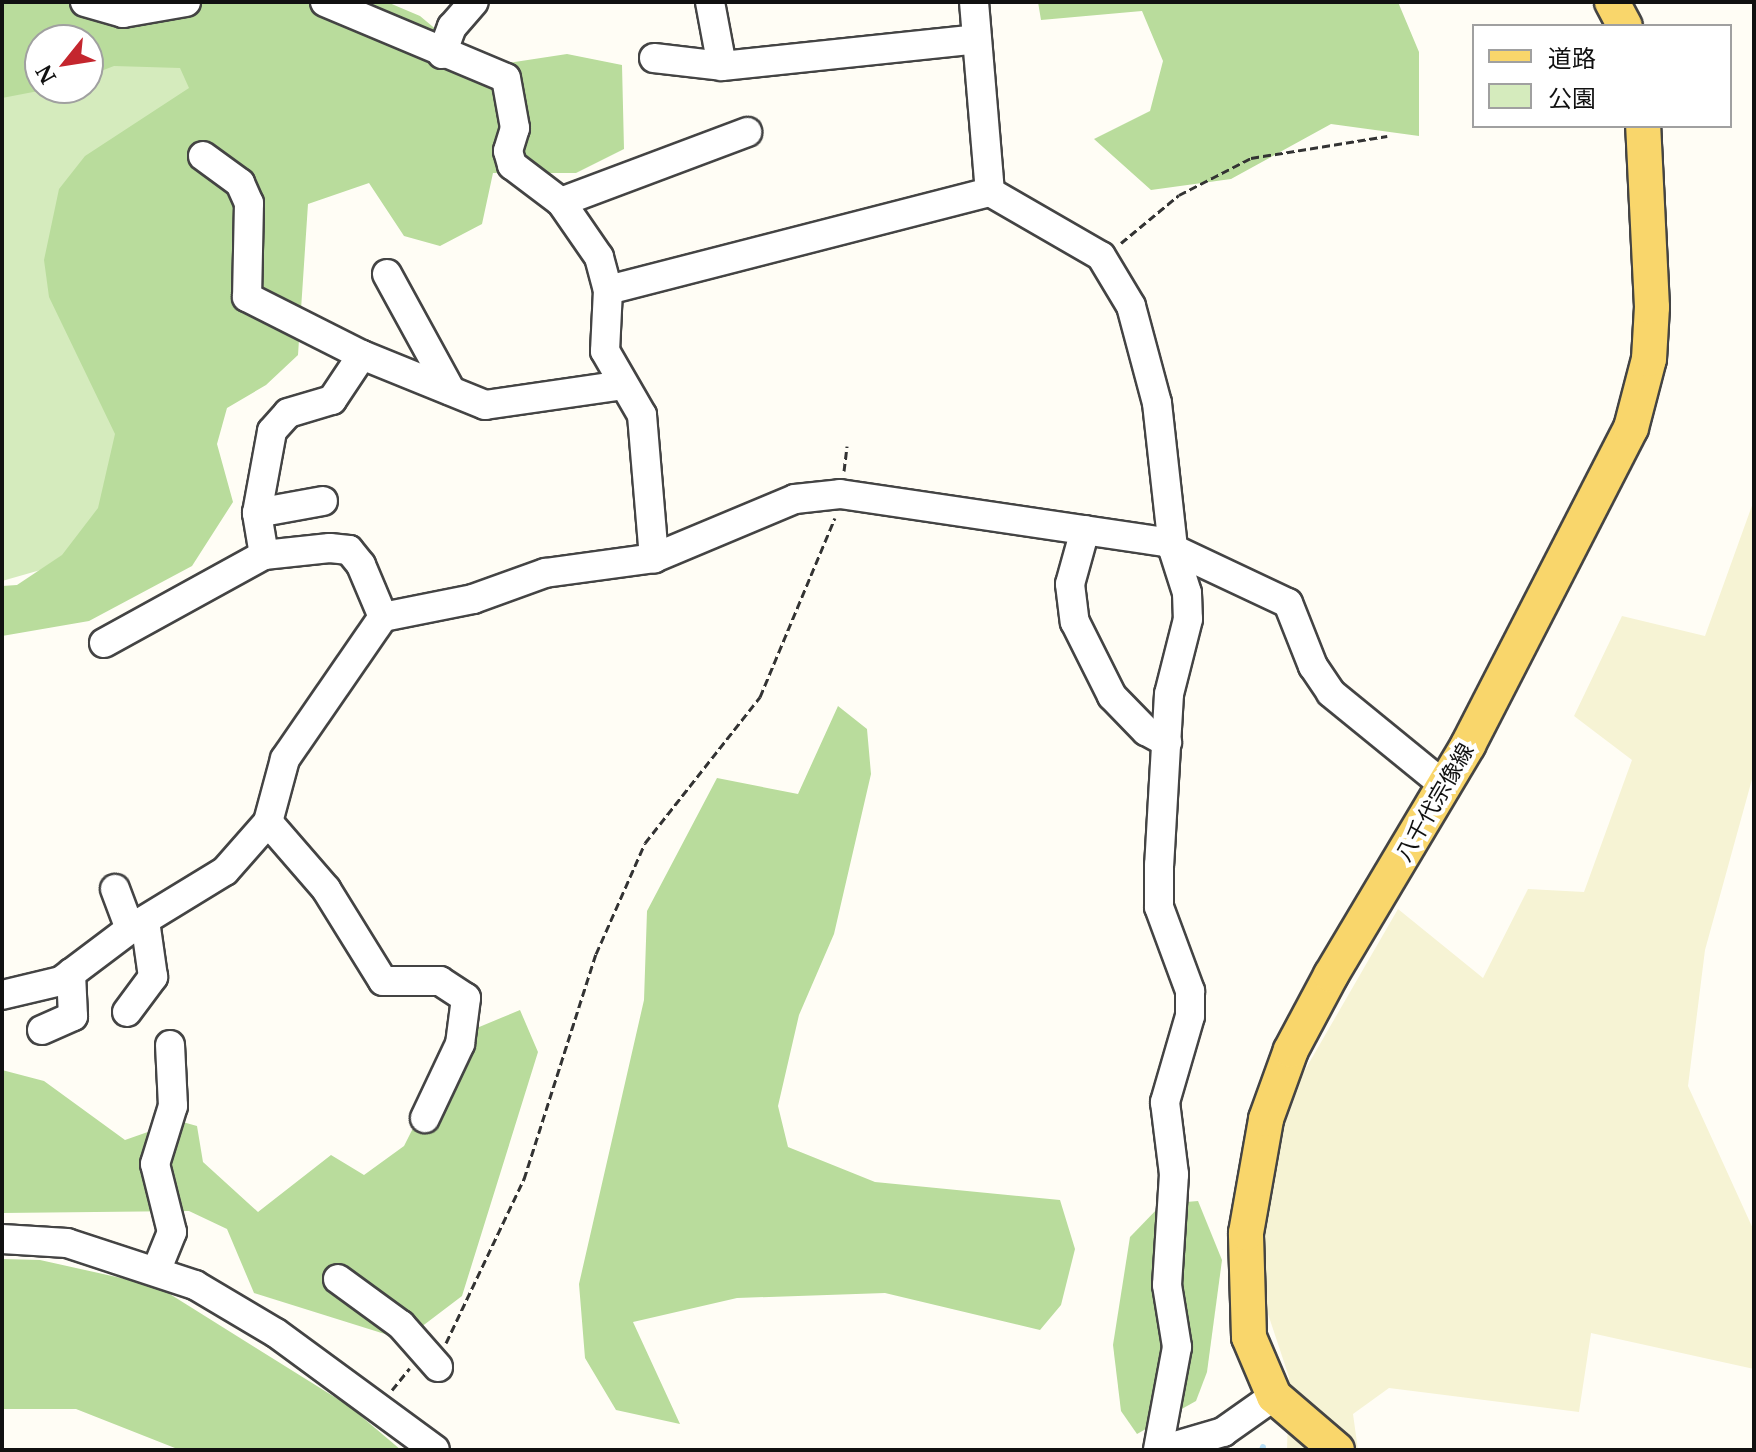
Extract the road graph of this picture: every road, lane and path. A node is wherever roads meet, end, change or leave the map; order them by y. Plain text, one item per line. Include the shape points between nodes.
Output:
1 (85, 2) edge
2 (186, 2) edge
3 (474, 2) edge
4 (710, 2) edge
5 (974, 2) edge
6 (331, 3) edge
7 (977, 39) junction
8 (442, 54) junction
9 (654, 58) dead end
10 (722, 66) junction
11 (1643, 128) edge
12 (747, 132) dead end
13 (1387, 136) dead end
14 (203, 156) dead end
15 (990, 192) junction
16 (561, 202) junction
17 (1101, 256) junction
18 (387, 274) dead end
19 (608, 290) junction
20 (362, 355) junction
21 (623, 385) junction
22 (451, 391) junction
23 (847, 446) dead end
24 (840, 494) junction
25 (323, 501) dead end
26 (257, 513) junction
27 (1085, 530) junction
28 (1172, 546) junction
29 (264, 555) junction
30 (654, 558) junction
31 (383, 617) junction
32 (104, 643) dead end
33 (1167, 742) junction
34 (1445, 786) junction
35 (268, 822) junction
36 (115, 889) dead end
37 (138, 925) junction
38 (71, 973) junction
39 (2, 995) edge
40 (127, 1012) dead end
41 (42, 1030) dead end
42 (170, 1045) dead end
43 (425, 1118) dead end
44 (2, 1239) edge
45 (157, 1269) junction
46 (338, 1279) dead end
47 (433, 1361) junction
48 (1274, 1396) junction
49 (378, 1409) junction
50 (435, 1450) edge
51 (1160, 1450) edge
52 (1337, 1450) edge

1 - 2 street via 123,13
3 - 8 street via 452,27
4 - 10 street
5 - 7 street
6 - 8 street
7 - 10 street
7 - 15 street
8 - 16 street via 506,78 515,128 508,151 512,165
9 - 10 street
11 - 34 main road, 八千代宗像線 via 1652,307 1641,393 1614,464
12 - 16 street
13 - 17 path via 1251,158 1179,195
14 - 20 street via 240,183 249,203 247,297
15 - 17 street
15 - 19 street via 811,227
16 - 19 street via 599,257
17 - 28 street via 1131,306 1146,351
18 - 22 street
19 - 21 street via 605,351
20 - 22 street
20 - 26 street via 332,400 277,421
21 - 22 street via 507,406
21 - 30 street via 642,415
23 - 24 path
24 - 27 street
24 - 30 street via 795,499
24 - 47 path via 830,540 760,697 645,843 596,954 524,1179
25 - 26 street
26 - 29 street
27 - 28 street
27 - 33 street via 1070,584 1075,622 1112,696 1146,731
28 - 33 street via 1188,619 1169,694
28 - 34 street via 1288,603 1313,666 1331,693
29 - 31 street via 349,550
29 - 32 street
30 - 31 street via 545,573 473,599
31 - 35 street via 285,759
33 - 51 street via 1159,907 1190,991 1190,1016 1165,1102 1174,1174 1167,1285 1177,1347
34 - 48 main road, 八千代宗像線 via 1331,975 1291,1050 1266,1119 1252,1181 1243,1288 1249,1337
35 - 37 street via 225,871
35 - 43 street via 326,889 383,981 440,981 466,998 460,1044
36 - 37 street
37 - 38 street
37 - 40 street via 153,977
38 - 39 street via 37,991
38 - 41 street via 73,1016
42 - 45 street via 173,1106 155,1164 172,1232
44 - 45 street via 67,1243
45 - 49 street via 227,1302
46 - 47 street via 401,1325
47 - 49 path
48 - 51 street via 1223,1432
48 - 52 main road, 八千代宗像線
49 - 50 street

